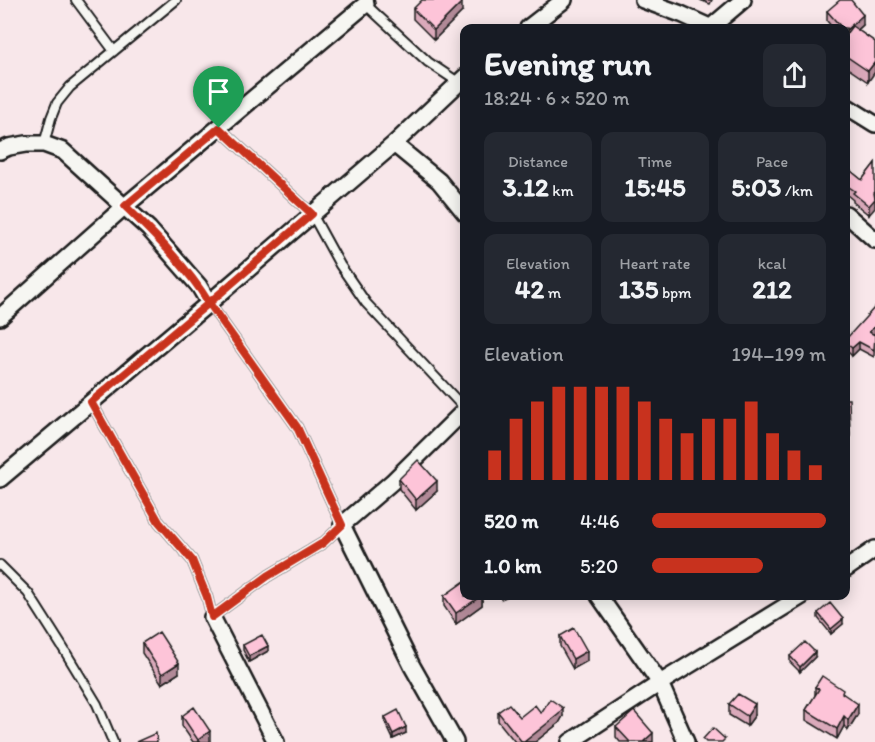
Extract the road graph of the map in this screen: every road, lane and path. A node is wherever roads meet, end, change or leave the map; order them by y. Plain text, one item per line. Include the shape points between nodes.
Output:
1 (76, 0) edge
2 (176, 0) edge
3 (564, 0) edge
4 (643, 0) edge
5 (743, 0) edge
6 (363, 2) edge
7 (533, 24) edge
8 (702, 24) edge
9 (716, 24) edge
10 (114, 51) junction
11 (460, 79) edge
12 (460, 82) edge
13 (850, 108) edge
14 (875, 124) edge
15 (219, 128) junction
16 (44, 144) junction
17 (393, 144) junction
18 (0, 152) edge
19 (125, 206) junction
20 (460, 207) edge
21 (312, 214) junction
22 (850, 218) edge
23 (875, 240) edge
24 (209, 303) junction
25 (0, 317) edge
26 (91, 402) junction
27 (460, 405) edge
28 (460, 415) edge
29 (0, 479) edge
30 (342, 525) junction
31 (875, 549) edge
32 (0, 565) edge
33 (850, 565) edge
34 (602, 600) edge
35 (795, 600) edge
36 (212, 617) junction
37 (660, 683) junction
38 (271, 740) edge
39 (113, 742) edge
40 (455, 742) edge
41 (570, 742) edge
42 (686, 742) edge

1 - 10 lane
2 - 10 lane
3 - 7 street
4 - 8 street
5 - 9 street
6 - 11 lane via 428,62
6 - 15 street
10 - 16 lane via 70,87 57,103
12 - 17 street
13 - 14 street
15 - 19 street
15 - 21 lane
16 - 18 street via 9,147
16 - 19 street via 63,151
17 - 20 street via 439,181
17 - 21 street
19 - 24 street via 199,286
19 - 25 street
21 - 24 street
21 - 27 lane via 340,266 366,303
22 - 23 street
24 - 26 street
24 - 30 lane via 297,427
26 - 29 street
26 - 36 lane via 159,522 192,560
28 - 30 street
30 - 36 lane via 323,543 268,576
30 - 40 street via 412,666
31 - 33 street
32 - 39 lane via 28,593 98,705
34 - 37 street
35 - 37 street
36 - 38 street
37 - 41 street
37 - 42 street

